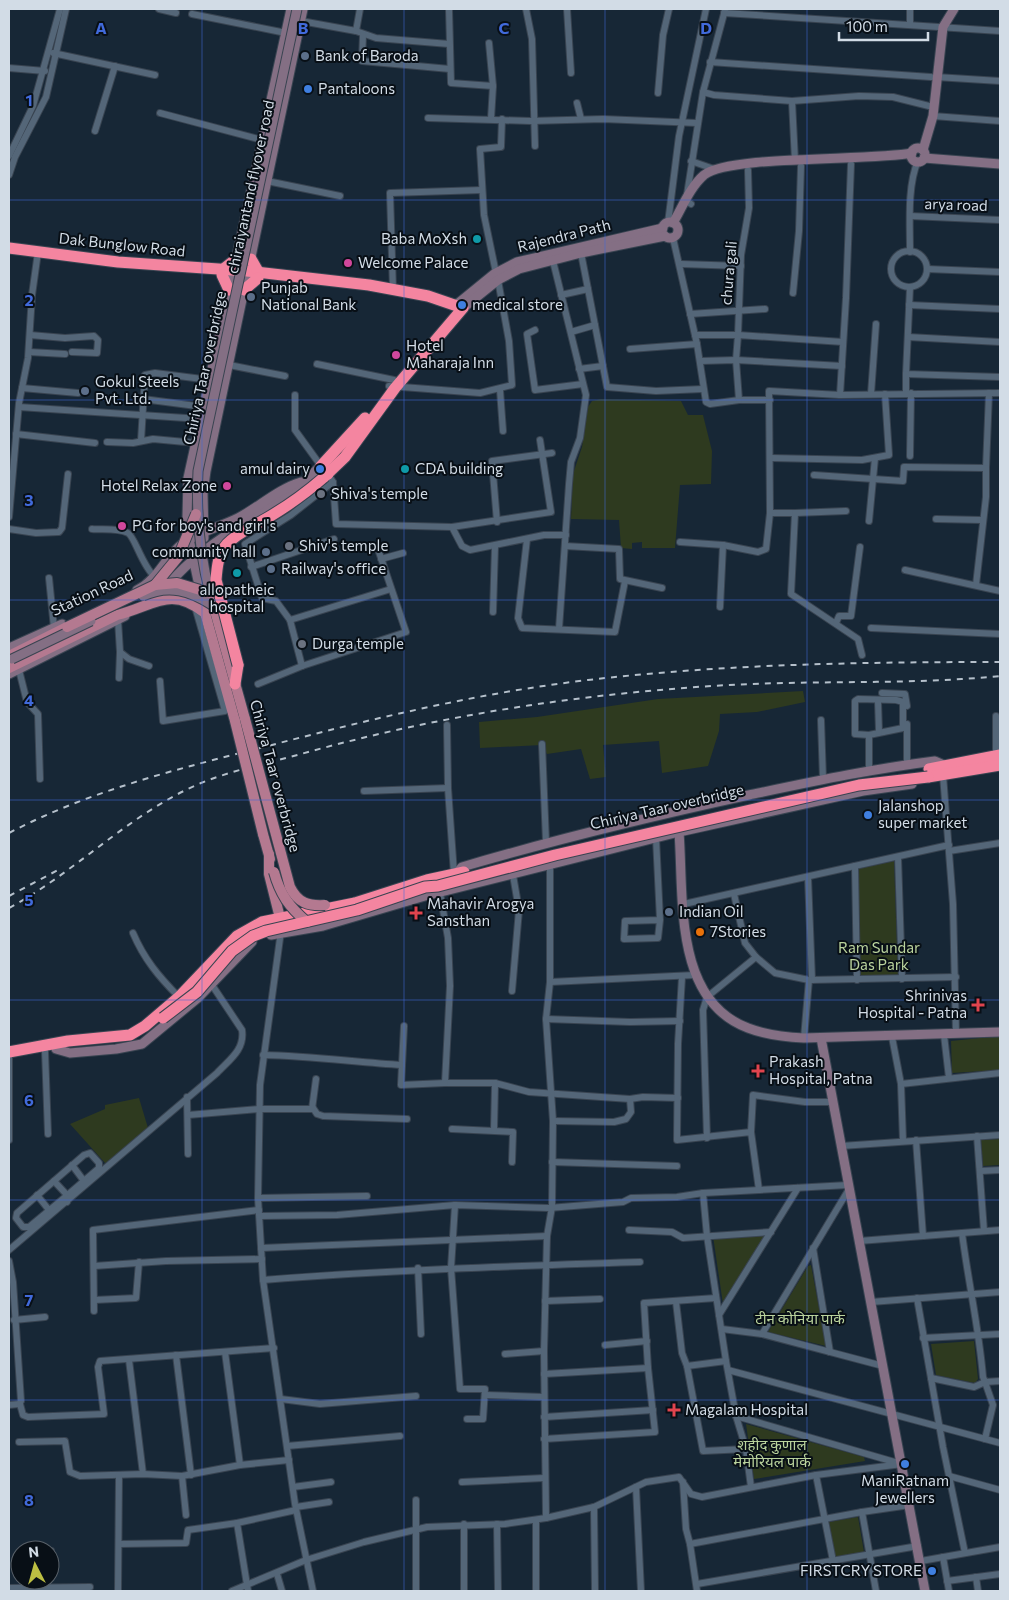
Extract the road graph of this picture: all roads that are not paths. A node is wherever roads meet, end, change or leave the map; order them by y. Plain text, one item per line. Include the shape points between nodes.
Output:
1 (60, 9) edge
2 (66, 9) edge
3 (158, 9) edge
4 (291, 9) edge
5 (297, 9) edge
6 (303, 9) edge
7 (360, 9) edge
8 (449, 9) edge
9 (526, 9) edge
10 (567, 9) edge
11 (669, 9) edge
12 (706, 9) edge
13 (910, 9) edge
14 (947, 9) edge
15 (954, 9) edge
16 (724, 11) edge
17 (176, 12) dead end
18 (192, 14) dead end
19 (301, 21) junction
20 (910, 25) junction
21 (940, 27) junction
22 (356, 31) junction
23 (1000, 31) edge
24 (286, 33) junction
25 (363, 35) junction
26 (490, 43) dead end
27 (449, 44) junction
28 (53, 52) junction
29 (710, 62) junction
30 (115, 66) junction
31 (9, 68) edge
32 (450, 69) junction
33 (45, 72) junction
34 (571, 73) dead end
35 (155, 75) dead end
36 (277, 75) junction
37 (934, 77) junction
38 (289, 78) junction
39 (1000, 81) edge
40 (492, 86) junction
41 (702, 92) junction
42 (658, 93) dead end
43 (792, 101) junction
44 (577, 103) dead end
45 (929, 106) junction
46 (160, 113) dead end
47 (933, 116) junction
48 (428, 118) dead end
49 (491, 119) junction
50 (581, 119) junction
51 (502, 120) junction
52 (533, 121) junction
53 (682, 121) junction
54 (1000, 121) edge
55 (697, 123) junction
56 (96, 131) dead end
57 (262, 140) junction
58 (535, 146) dead end
59 (918, 155) junction
60 (9, 156) edge
61 (691, 161) junction
62 (798, 164) junction
63 (851, 164) junction
64 (1000, 164) edge
65 (714, 169) junction
66 (748, 170) junction
67 (9, 175) edge
68 (266, 181) junction
69 (482, 190) junction
70 (340, 196) dead end
71 (689, 203) junction
72 (910, 216) junction
73 (1000, 220) edge
74 (670, 229) junction
75 (9, 248) edge
76 (910, 252) junction
77 (581, 253) junction
78 (9, 254) edge
79 (38, 254) junction
80 (552, 257) junction
81 (250, 259) joint
82 (681, 264) junction
83 (741, 266) junction
84 (927, 269) junction
85 (229, 270) junction
86 (1000, 272) edge
87 (252, 275) junction
88 (497, 277) junction
89 (910, 287) junction
90 (588, 289) junction
91 (229, 290) joint
92 (244, 290) joint
93 (392, 290) junction
94 (792, 293) dead end
95 (561, 295) junction
96 (909, 305) junction
97 (457, 309) junction
98 (765, 309) dead end
99 (1000, 309) edge
100 (738, 311) junction
101 (690, 314) junction
102 (876, 324) dead end
103 (595, 325) junction
104 (535, 330) dead end
105 (570, 332) junction
106 (30, 335) junction
107 (695, 335) junction
108 (738, 335) junction
109 (908, 337) junction
110 (843, 342) junction
111 (1000, 342) edge
112 (697, 344) junction
113 (630, 349) dead end
114 (29, 352) junction
115 (736, 360) junction
116 (700, 361) junction
117 (317, 364) dead end
118 (229, 365) junction
119 (603, 366) junction
120 (842, 366) junction
121 (580, 369) junction
122 (906, 374) junction
123 (285, 376) dead end
124 (1000, 377) edge
125 (210, 380) junction
126 (583, 384) junction
127 (393, 385) junction
128 (22, 388) junction
129 (702, 388) junction
130 (500, 390) junction
131 (78, 393) dead end
132 (908, 393) junction
133 (989, 393) junction
134 (1000, 393) edge
135 (871, 394) junction
136 (885, 394) junction
137 (296, 395) dead end
138 (840, 395) junction
139 (143, 399) junction
140 (739, 400) junction
141 (770, 400) junction
142 (19, 407) junction
143 (204, 407) junction
144 (142, 416) junction
145 (201, 419) junction
146 (503, 431) dead end
147 (16, 434) junction
148 (540, 440) dead end
149 (141, 441) junction
150 (107, 442) dead end
151 (95, 443) dead end
152 (196, 443) junction
153 (552, 453) dead end
154 (542, 454) junction
155 (910, 456) dead end
156 (771, 458) junction
157 (875, 458) junction
158 (986, 468) junction
159 (68, 474) dead end
160 (326, 475) junction
161 (814, 475) dead end
162 (874, 477) junction
163 (301, 482) junction
164 (846, 511) dead end
165 (770, 513) junction
166 (795, 513) junction
167 (196, 514) junction
168 (9, 516) edge
169 (936, 519) dead end
170 (982, 520) junction
171 (869, 521) dead end
172 (497, 522) junction
173 (238, 527) junction
174 (452, 527) junction
175 (9, 529) edge
176 (92, 529) dead end
177 (203, 533) junction
178 (566, 535) junction
179 (189, 539) junction
180 (334, 539) dead end
181 (527, 539) junction
182 (680, 542) dead end
183 (245, 544) junction
184 (495, 546) junction
185 (565, 546) junction
186 (724, 546) junction
187 (860, 547) dead end
188 (205, 549) junction
189 (378, 549) dead end
190 (403, 553) dead end
191 (192, 559) junction
192 (381, 559) junction
193 (251, 567) junction
194 (905, 570) dead end
195 (49, 578) dead end
196 (155, 581) junction
197 (625, 581) junction
198 (976, 585) junction
199 (662, 588) dead end
200 (392, 589) junction
201 (1000, 591) edge
202 (210, 593) junction
203 (159, 599) junction
204 (194, 604) junction
205 (720, 607) dead end
206 (209, 609) junction
207 (493, 612) dead end
208 (117, 617) junction
209 (290, 620) junction
210 (836, 623) junction
211 (54, 628) junction
212 (871, 628) dead end
213 (559, 629) junction
214 (1000, 634) edge
215 (9, 648) edge
216 (120, 652) junction
217 (862, 655) dead end
218 (11, 663) edge
219 (149, 666) dead end
220 (302, 666) junction
221 (9, 674) edge
222 (119, 678) dead end
223 (160, 681) dead end
224 (236, 684) junction
225 (258, 684) dead end
226 (882, 694) dead end
227 (878, 701) junction
228 (996, 716) dead end
229 (821, 720) dead end
230 (447, 724) dead end
231 (878, 732) junction
232 (870, 735) junction
233 (542, 744) dead end
234 (999, 758) edge
235 (907, 765) junction
236 (870, 769) junction
237 (944, 770) junction
238 (928, 773) junction
239 (40, 779) dead end
240 (823, 779) junction
241 (448, 788) junction
242 (364, 790) dead end
243 (747, 795) junction
244 (751, 817) junction
245 (639, 820) junction
246 (680, 832) junction
247 (564, 838) junction
248 (656, 838) junction
249 (643, 841) junction
250 (546, 842) junction
251 (1000, 843) edge
252 (949, 848) junction
253 (269, 854) junction
254 (898, 857) junction
255 (566, 862) junction
256 (550, 866) junction
257 (855, 866) junction
258 (459, 873) junction
259 (513, 875) junction
260 (808, 877) junction
261 (440, 893) junction
262 (385, 894) junction
263 (734, 894) junction
264 (684, 904) junction
265 (280, 918) junction
266 (660, 920) junction
267 (307, 922) junction
268 (134, 933) dead end
269 (282, 933) junction
270 (756, 957) junction
271 (695, 975) junction
272 (682, 977) junction
273 (956, 977) junction
274 (902, 979) junction
275 (811, 980) junction
276 (857, 980) junction
277 (550, 982) junction
278 (212, 985) junction
279 (512, 991) dead end
280 (179, 997) junction
281 (707, 997) junction
282 (546, 1019) junction
283 (680, 1021) junction
284 (404, 1026) dead end
285 (1000, 1032) edge
286 (956, 1034) junction
287 (944, 1035) junction
288 (892, 1037) junction
289 (804, 1038) junction
290 (821, 1038) junction
291 (50, 1050) junction
292 (9, 1052) edge
293 (263, 1055) junction
294 (9, 1058) edge
295 (402, 1065) junction
296 (1000, 1073) edge
297 (949, 1078) junction
298 (316, 1079) dead end
299 (445, 1083) junction
300 (495, 1083) junction
301 (901, 1084) junction
302 (552, 1093) junction
303 (188, 1097) junction
304 (678, 1098) junction
305 (630, 1099) junction
306 (833, 1102) junction
307 (313, 1108) junction
308 (259, 1109) junction
309 (188, 1115) junction
310 (407, 1119) dead end
311 (553, 1121) junction
312 (452, 1129) dead end
313 (494, 1130) junction
314 (751, 1132) junction
315 (48, 1134) dead end
316 (1000, 1135) edge
317 (977, 1136) junction
318 (707, 1138) junction
319 (9, 1140) edge
320 (916, 1140) junction
321 (903, 1141) junction
322 (842, 1146) junction
323 (188, 1154) dead end
324 (512, 1162) dead end
325 (552, 1162) junction
326 (72, 1165) junction
327 (676, 1166) dead end
328 (1000, 1170) edge
329 (980, 1171) junction
330 (54, 1181) junction
331 (84, 1181) junction
332 (849, 1187) junction
333 (798, 1188) junction
334 (759, 1190) junction
335 (703, 1193) junction
336 (37, 1195) junction
337 (367, 1196) dead end
338 (258, 1198) junction
339 (66, 1199) junction
340 (455, 1205) junction
341 (552, 1207) junction
342 (49, 1210) junction
343 (260, 1213) junction
344 (629, 1230) dead end
345 (1000, 1230) edge
346 (984, 1231) junction
347 (771, 1232) junction
348 (962, 1233) junction
349 (547, 1236) junction
350 (707, 1236) junction
351 (923, 1236) junction
352 (451, 1241) junction
353 (859, 1241) junction
354 (261, 1248) junction
355 (813, 1248) junction
356 (9, 1250) edge
357 (262, 1259) junction
358 (9, 1261) edge
359 (139, 1262) junction
360 (640, 1262) dead end
361 (94, 1266) junction
362 (546, 1267) junction
363 (418, 1268) junction
364 (451, 1268) junction
365 (263, 1280) junction
366 (1000, 1292) edge
367 (970, 1294) junction
368 (716, 1298) junction
369 (917, 1298) junction
370 (600, 1299) dead end
371 (94, 1300) junction
372 (545, 1302) junction
373 (676, 1302) junction
374 (871, 1302) junction
375 (94, 1311) dead end
376 (719, 1315) junction
377 (45, 1317) dead end
378 (14, 1320) junction
379 (722, 1329) junction
380 (421, 1334) dead end
381 (762, 1334) junction
382 (1000, 1334) edge
383 (980, 1335) junction
384 (923, 1338) junction
385 (647, 1342) junction
386 (605, 1345) dead end
387 (274, 1348) junction
388 (544, 1351) junction
389 (225, 1352) junction
390 (830, 1352) junction
391 (505, 1354) dead end
392 (176, 1355) junction
393 (129, 1360) junction
394 (726, 1361) junction
395 (687, 1366) junction
396 (884, 1366) junction
397 (648, 1368) junction
398 (728, 1370) junction
399 (544, 1374) junction
400 (931, 1378) junction
401 (1000, 1381) edge
402 (985, 1382) junction
403 (485, 1395) junction
404 (416, 1396) dead end
405 (544, 1397) junction
406 (281, 1399) junction
407 (20, 1404) junction
408 (9, 1405) edge
409 (653, 1410) junction
410 (736, 1416) junction
411 (893, 1416) junction
412 (544, 1417) junction
413 (467, 1419) dead end
414 (939, 1426) junction
415 (400, 1436) dead end
416 (544, 1439) junction
417 (984, 1439) junction
418 (19, 1442) dead end
419 (1000, 1443) edge
420 (287, 1446) junction
421 (746, 1449) junction
422 (289, 1460) junction
423 (902, 1464) junction
424 (240, 1465) junction
425 (143, 1474) junction
426 (119, 1475) junction
427 (191, 1475) junction
428 (816, 1475) junction
429 (182, 1476) junction
430 (949, 1476) junction
431 (544, 1478) junction
432 (683, 1481) junction
433 (331, 1482) dead end
434 (462, 1482) dead end
435 (636, 1486) junction
436 (293, 1487) junction
437 (751, 1487) junction
438 (1000, 1490) edge
439 (416, 1500) dead end
440 (329, 1502) dead end
441 (910, 1504) junction
442 (594, 1507) junction
443 (296, 1508) junction
444 (862, 1512) junction
445 (186, 1515) dead end
446 (546, 1518) junction
447 (825, 1518) junction
448 (536, 1520) junction
449 (237, 1523) junction
450 (464, 1524) junction
451 (497, 1524) junction
452 (416, 1530) junction
453 (119, 1544) junction
454 (690, 1544) junction
455 (918, 1546) junction
456 (1000, 1547) edge
457 (965, 1553) junction
458 (869, 1555) junction
459 (942, 1557) junction
460 (306, 1560) junction
461 (833, 1560) junction
462 (921, 1560) junction
463 (277, 1574) junction
464 (1000, 1576) edge
465 (976, 1577) junction
466 (947, 1581) junction
467 (90, 1587) dead end
468 (60, 1588) edge
469 (697, 1588) edge
470 (248, 1589) edge
471 (118, 1591) edge
472 (232, 1591) edge
473 (282, 1591) edge
474 (314, 1591) edge
475 (416, 1591) edge
476 (464, 1591) edge
477 (498, 1591) edge
478 (536, 1591) edge
479 (595, 1591) edge
480 (641, 1591) edge
481 (876, 1591) edge
482 (925, 1591) edge
483 (949, 1591) edge
484 (978, 1591) edge

1 - 28 street
2 - 28 street
3 - 17 street
4 - 24 main road
5 - 167 main road, Chiriya Taar overbridge, bridge via 198,471
6 - 19 main road, chiraiyantand flyover road
7 - 22 street
8 - 27 street
9 - 52 street via 532,39
10 - 34 street
11 - 42 street via 662,35
12 - 53 street
13 - 20 street
14 - 21 main road
15 - 21 main road
16 - 20 street
16 - 29 street
18 - 24 street
19 - 22 street
19 - 38 main road, chiraiyantand flyover road
20 - 21 street
21 - 23 street
21 - 37 main road
22 - 25 street
24 - 36 main road
25 - 27 street
25 - 32 street via 362,61
26 - 40 street
27 - 32 street
28 - 30 street
28 - 33 street
28 - 67 street via 46,97 14,157
29 - 37 street
29 - 41 street
30 - 35 street
30 - 56 street
31 - 33 street
32 - 40 street via 453,85
33 - 60 street
36 - 38 main road
36 - 57 main road
37 - 39 street
37 - 45 main road
37 - 47 main road
38 - 68 main road, chiraiyantand flyover road
40 - 49 street
41 - 43 street
41 - 55 street
43 - 45 street via 893,97
43 - 62 street
44 - 50 street
45 - 59 main road
46 - 57 street
47 - 54 street
47 - 59 main road
48 - 49 street
49 - 51 street
50 - 52 street
50 - 53 street
51 - 52 street
51 - 69 street via 501,147 480,149
52 - 58 street
53 - 55 street
53 - 74 street
55 - 61 street
57 - 85 main road
59 - 62 main road
59 - 63 main road
59 - 64 main road
59 - 72 street
61 - 65 street
61 - 71 street
62 - 63 main road
62 - 65 main road
62 - 66 main road
62 - 94 street via 799,231
63 - 110 street
65 - 71 main road via 697,183
66 - 71 main road via 726,172 708,180
66 - 83 street, chura gali via 749,208
68 - 70 street
68 - 81 main road, chiraiyantand flyover road
69 - 88 street
69 - 93 street via 390,193
71 - 74 main road
72 - 73 street, arya road
72 - 76 street
74 - 77 main road, Rajendra Path
74 - 80 main road, Rajendra Path
74 - 82 street
75 - 79 highway, Dak Bunglow Road
76 - 84 street via 923,258
76 - 89 street via 897,256 891,267 898,283
77 - 80 main road, Rajendra Path
77 - 90 street
78 - 79 highway
79 - 85 highway, Dak Bunglow Road
79 - 106 street
80 - 88 main road, Rajendra Path
80 - 95 street
81 - 87 highway
82 - 83 street
82 - 101 street
83 - 100 street, chura gali
84 - 86 street
84 - 89 street via 920,284
85 - 87 highway, Dak Bunglow Road
85 - 91 highway
87 - 92 highway
87 - 93 highway
87 - 97 highway via 369,291
88 - 97 main road, Rajendra Path
88 - 130 street via 512,385
89 - 96 street
90 - 95 street
90 - 103 street
91 - 125 main road
92 - 118 main road, chiraiyantand flyover road
93 - 97 highway via 428,296
95 - 105 street
96 - 99 street
96 - 109 street
97 - 127 highway, Rajendra Path
98 - 100 street
100 - 101 street
100 - 108 street, chura gali
101 - 107 street
102 - 135 street
103 - 105 street
103 - 119 street
104 - 126 street via 528,334 535,390
105 - 121 street
106 - 114 street
106 - 114 street via 94,336 98,340 97,353
107 - 108 street
107 - 112 street
108 - 110 street
108 - 115 street, chura gali
109 - 111 street
109 - 122 street
110 - 120 street
112 - 113 street
112 - 116 street
114 - 128 street
115 - 116 street
115 - 120 street
115 - 140 street, chura gali
116 - 129 street
117 - 127 street
118 - 123 street
118 - 177 main road, chiraiyantand flyover road via 206,471
119 - 121 street
119 - 129 street via 609,388 656,391
120 - 138 street
121 - 126 street
122 - 124 street
122 - 132 street
125 - 139 street via 148,373 144,379
125 - 143 main road
126 - 178 street via 586,394 580,438 572,462
127 - 130 street via 480,393
127 - 160 highway, Rajendra Path
128 - 131 street
128 - 142 street
129 - 140 street via 707,404
130 - 146 street
132 - 133 street
132 - 136 street
132 - 155 street
133 - 134 street
133 - 158 street
135 - 136 street
135 - 138 street
136 - 157 street via 889,455
137 - 160 street via 295,430
138 - 141 street via 769,391
139 - 143 street
139 - 144 street
140 - 141 street
141 - 156 street
142 - 144 street
142 - 147 street
143 - 145 main road
144 - 145 street
144 - 149 street
145 - 152 main road
147 - 151 street
147 - 168 street
148 - 154 street
149 - 150 street
149 - 152 street
152 - 179 main road via 188,478
153 - 154 street
154 - 172 street via 492,461
154 - 172 street via 551,512
156 - 157 street
156 - 165 street
157 - 162 street
158 - 162 street via 904,467 903,481
158 - 170 street
159 - 175 street via 59,532
160 - 163 main road
160 - 174 street via 336,524
160 - 183 street via 291,515
160 - 224 highway, bridge via 288,506 226,544 220,554 216,580 238,665
161 - 162 street
162 - 171 street
163 - 173 main road via 291,494
163 - 177 main road, Station Road via 238,518
164 - 166 street
165 - 166 street
165 - 186 street via 766,549 758,552
166 - 210 street via 791,594
167 - 196 main road, bridge via 178,557
167 - 202 main road, Chiriya Taar overbridge, bridge
169 - 170 street
170 - 198 street
172 - 174 street
173 - 183 street
173 - 188 main road
174 - 184 street via 464,549
176 - 196 street via 128,533
177 - 179 main road, Station Road
177 - 188 main road, chiraiyantand flyover road
178 - 181 street
178 - 185 street
179 - 191 main road
179 - 196 main road, Station Road via 180,546
180 - 193 street
181 - 184 street
181 - 213 street via 518,623 522,628 533,630
182 - 186 street
183 - 193 street
184 - 207 street
185 - 197 street via 619,549 619,577
185 - 213 street
186 - 205 street
187 - 210 street via 850,616 839,616
188 - 191 main road
189 - 192 street
190 - 192 street
191 - 203 main road
191 - 206 main road
192 - 200 street
193 - 209 street via 262,598 276,601
194 - 198 street
195 - 211 street
196 - 202 main road, bridge via 185,584
196 - 211 main road, Station Road
196 - 218 main road, bridge
197 - 199 street
197 - 213 street via 615,632
198 - 201 street
200 - 209 street
200 - 220 street via 406,632
202 - 206 main road, Chiriya Taar overbridge, bridge
203 - 204 main road via 174,598
203 - 208 main road
204 - 206 main road
204 - 223 street via 225,711 164,721
206 - 218 main road, bridge via 186,591 164,589 150,592
206 - 224 main road, Chiriya Taar overbridge
206 - 253 main road, Chiriya Taar overbridge, bridge via 210,630
208 - 216 street
208 - 218 main road
209 - 220 street
210 - 217 street via 858,639
211 - 215 main road, Station Road
212 - 214 street
216 - 219 street
216 - 222 street
218 - 221 main road
218 - 239 street via 27,702 38,714
220 - 225 street
224 - 262 main road, Chiriya Taar overbridge, bridge via 294,896 312,906
226 - 235 street via 905,694
227 - 231 street
227 - 231 street via 896,700 904,704 903,728
227 - 232 street via 856,701 854,733
228 - 234 street
229 - 240 street
230 - 241 street
231 - 232 street
232 - 236 street
233 - 250 street
234 - 237 highway, Chiriya Taar overbridge
235 - 236 main road
235 - 237 main road via 935,761
236 - 240 main road
237 - 238 highway, Chiriya Taar overbridge
237 - 244 main road via 930,781 863,791
237 - 252 street
238 - 258 highway, Chiriya Taar overbridge via 858,778 555,847
238 - 267 highway, Chiriya Taar overbridge, bridge via 859,784 555,855 425,887 357,910
240 - 243 main road
241 - 242 street
241 - 258 street
243 - 244 main road
243 - 245 main road
244 - 246 main road
245 - 247 main road
245 - 249 main road
246 - 248 main road
246 - 264 main road
247 - 250 main road
247 - 255 main road
248 - 249 main road
248 - 266 street
249 - 255 main road
250 - 258 main road via 462,867
251 - 252 street
252 - 254 street
252 - 273 street
253 - 265 main road via 271,888
253 - 267 main road, Chiriya Taar overbridge, bridge via 281,894
254 - 257 street
254 - 274 street
255 - 256 main road
256 - 259 main road
256 - 277 street
257 - 260 street
257 - 276 street
258 - 262 highway, Chiriya Taar overbridge
259 - 261 main road
259 - 279 street via 519,910
260 - 263 street
260 - 275 street
261 - 269 main road via 323,926
261 - 299 street via 448,938 450,986
262 - 265 highway
263 - 264 street
263 - 270 street via 745,943
264 - 271 main road via 687,946
265 - 269 street
265 - 280 highway via 262,922 236,936
266 - 266 street via 625,921 624,939 658,938
267 - 291 highway, Chiriya Taar overbridge, bridge via 266,931 241,943 197,992 139,1036 117,1042
268 - 280 street via 143,955 157,975
269 - 278 main road via 258,938 249,944
269 - 293 street
270 - 275 street via 775,973
270 - 281 street
271 - 272 street
271 - 281 main road
272 - 277 street
272 - 283 street
273 - 274 street
273 - 286 street
274 - 276 street
275 - 276 street
275 - 289 street
277 - 282 street
278 - 291 main road via 142,1044 116,1050 70,1053
278 - 303 street via 242,1030 242,1044 217,1073
280 - 292 highway via 130,1035 68,1041
281 - 289 main road via 726,1016 746,1028 772,1036
281 - 318 street via 703,1010
282 - 283 street
282 - 302 street
283 - 304 street
284 - 295 street
285 - 286 main road
286 - 287 main road
287 - 288 main road
287 - 297 street
288 - 290 main road
288 - 301 street
289 - 290 main road
290 - 306 main road
291 - 294 highway, Chiriya Taar overbridge
291 - 315 street
293 - 295 street
293 - 308 street
294 - 319 street
295 - 299 street via 403,1086
296 - 297 street
297 - 301 street
298 - 307 street
299 - 300 street
300 - 302 street via 529,1092
300 - 313 street
301 - 321 street
302 - 305 street
302 - 311 street
303 - 309 street
303 - 339 street
304 - 305 street
304 - 318 street via 678,1140
305 - 311 street via 631,1112 626,1119 614,1122
306 - 314 street via 753,1095
306 - 322 main road
307 - 308 street
307 - 310 street via 323,1116
308 - 309 street
308 - 338 street
309 - 323 street
311 - 325 street
312 - 313 street
313 - 324 street via 513,1132
314 - 318 street
314 - 334 street
316 - 317 street
317 - 320 street
317 - 329 street
320 - 321 street
320 - 351 street
321 - 322 street
322 - 332 main road
325 - 327 street
325 - 341 street
326 - 330 street
326 - 331 street
326 - 331 street via 87,1153 99,1164 99,1168
328 - 329 street
329 - 346 street
330 - 336 street
330 - 339 street
331 - 339 street
332 - 333 street
332 - 353 main road
332 - 355 street
333 - 334 street
333 - 347 street
334 - 335 street
335 - 341 street
335 - 350 street
336 - 342 street
336 - 342 street via 16,1215 23,1227 29,1227
337 - 338 street
338 - 343 street
339 - 342 street
339 - 356 street
340 - 341 street
340 - 343 street via 337,1215
340 - 352 street
341 - 349 street
343 - 354 street
343 - 361 street via 93,1230
344 - 350 street via 672,1232 680,1238
345 - 346 street
346 - 348 street
347 - 350 street
347 - 376 street
348 - 351 street
348 - 367 street
349 - 352 street
349 - 362 street
350 - 368 street
351 - 353 street
352 - 354 street
352 - 364 street
353 - 374 main road
354 - 357 street
355 - 381 street
355 - 390 street
357 - 359 street
357 - 365 street
358 - 378 street
359 - 361 street
359 - 371 street via 136,1298
360 - 362 street
361 - 371 street
362 - 364 street
362 - 372 street
363 - 364 street
363 - 365 street
363 - 380 street
364 - 403 street via 460,1389 485,1389
365 - 387 street
366 - 367 street
367 - 369 street
367 - 383 street
368 - 373 street
368 - 376 street
369 - 374 street
369 - 384 street
370 - 372 street
371 - 375 street
372 - 388 street
373 - 385 street via 644,1302
373 - 395 street via 682,1353
374 - 396 main road
376 - 379 street
377 - 378 street
378 - 407 street
379 - 381 street
379 - 394 street
381 - 390 street
382 - 383 street
383 - 384 street
383 - 402 street
384 - 400 street
385 - 386 street
385 - 397 street
387 - 389 street
387 - 406 street
388 - 391 street
388 - 399 street
389 - 392 street
389 - 424 street
390 - 396 street
392 - 393 street
392 - 427 street
393 - 407 street via 106,1360 98,1364 104,1414 28,1417 23,1415
393 - 425 street
394 - 395 street
394 - 398 street
395 - 421 street via 703,1451
396 - 411 main road
397 - 399 street
397 - 409 street
398 - 410 street
398 - 411 street
399 - 405 street
400 - 402 street via 974,1387
400 - 414 street
401 - 402 street
402 - 417 street via 993,1406
403 - 405 street
403 - 413 street via 483,1419
404 - 406 street via 320,1404
405 - 412 street
406 - 420 street
407 - 408 street
409 - 412 street
409 - 416 street via 655,1432
410 - 421 street
410 - 423 street
411 - 414 street
411 - 423 main road
412 - 416 street
414 - 417 street
414 - 430 street
415 - 420 street
416 - 431 street
417 - 419 street
418 - 426 street via 63,1441 73,1474
420 - 422 street
421 - 437 street
422 - 424 street
422 - 436 street
423 - 428 street
423 - 441 main road
424 - 427 street
425 - 426 street
425 - 429 street
426 - 453 street
427 - 429 street
428 - 437 street
428 - 447 street
429 - 445 street
430 - 438 street
430 - 457 street
431 - 434 street
431 - 446 street
432 - 435 street via 679,1477
432 - 437 street via 691,1494 702,1497
432 - 454 street
433 - 436 street
435 - 442 street
435 - 480 street
436 - 443 street
439 - 452 street
440 - 443 street
441 - 444 street
441 - 455 main road
442 - 446 street
442 - 479 street
443 - 449 street
443 - 460 street
444 - 447 street
444 - 458 street
446 - 448 street
447 - 454 street
447 - 461 street
448 - 451 street
448 - 478 street
449 - 453 street via 188,1530 186,1543
449 - 470 street
450 - 451 street
450 - 452 street
450 - 476 street
451 - 477 street
452 - 460 street
452 - 475 street
453 - 471 street
454 - 469 street
455 - 458 street
455 - 462 main road
456 - 457 street
457 - 459 street
458 - 461 street
458 - 481 street
459 - 462 street
459 - 466 street
460 - 463 street
460 - 474 street
461 - 469 street
462 - 482 main road
463 - 470 street
463 - 473 street
464 - 465 street
465 - 466 street
465 - 484 street
466 - 483 street
467 - 468 street
470 - 472 street

